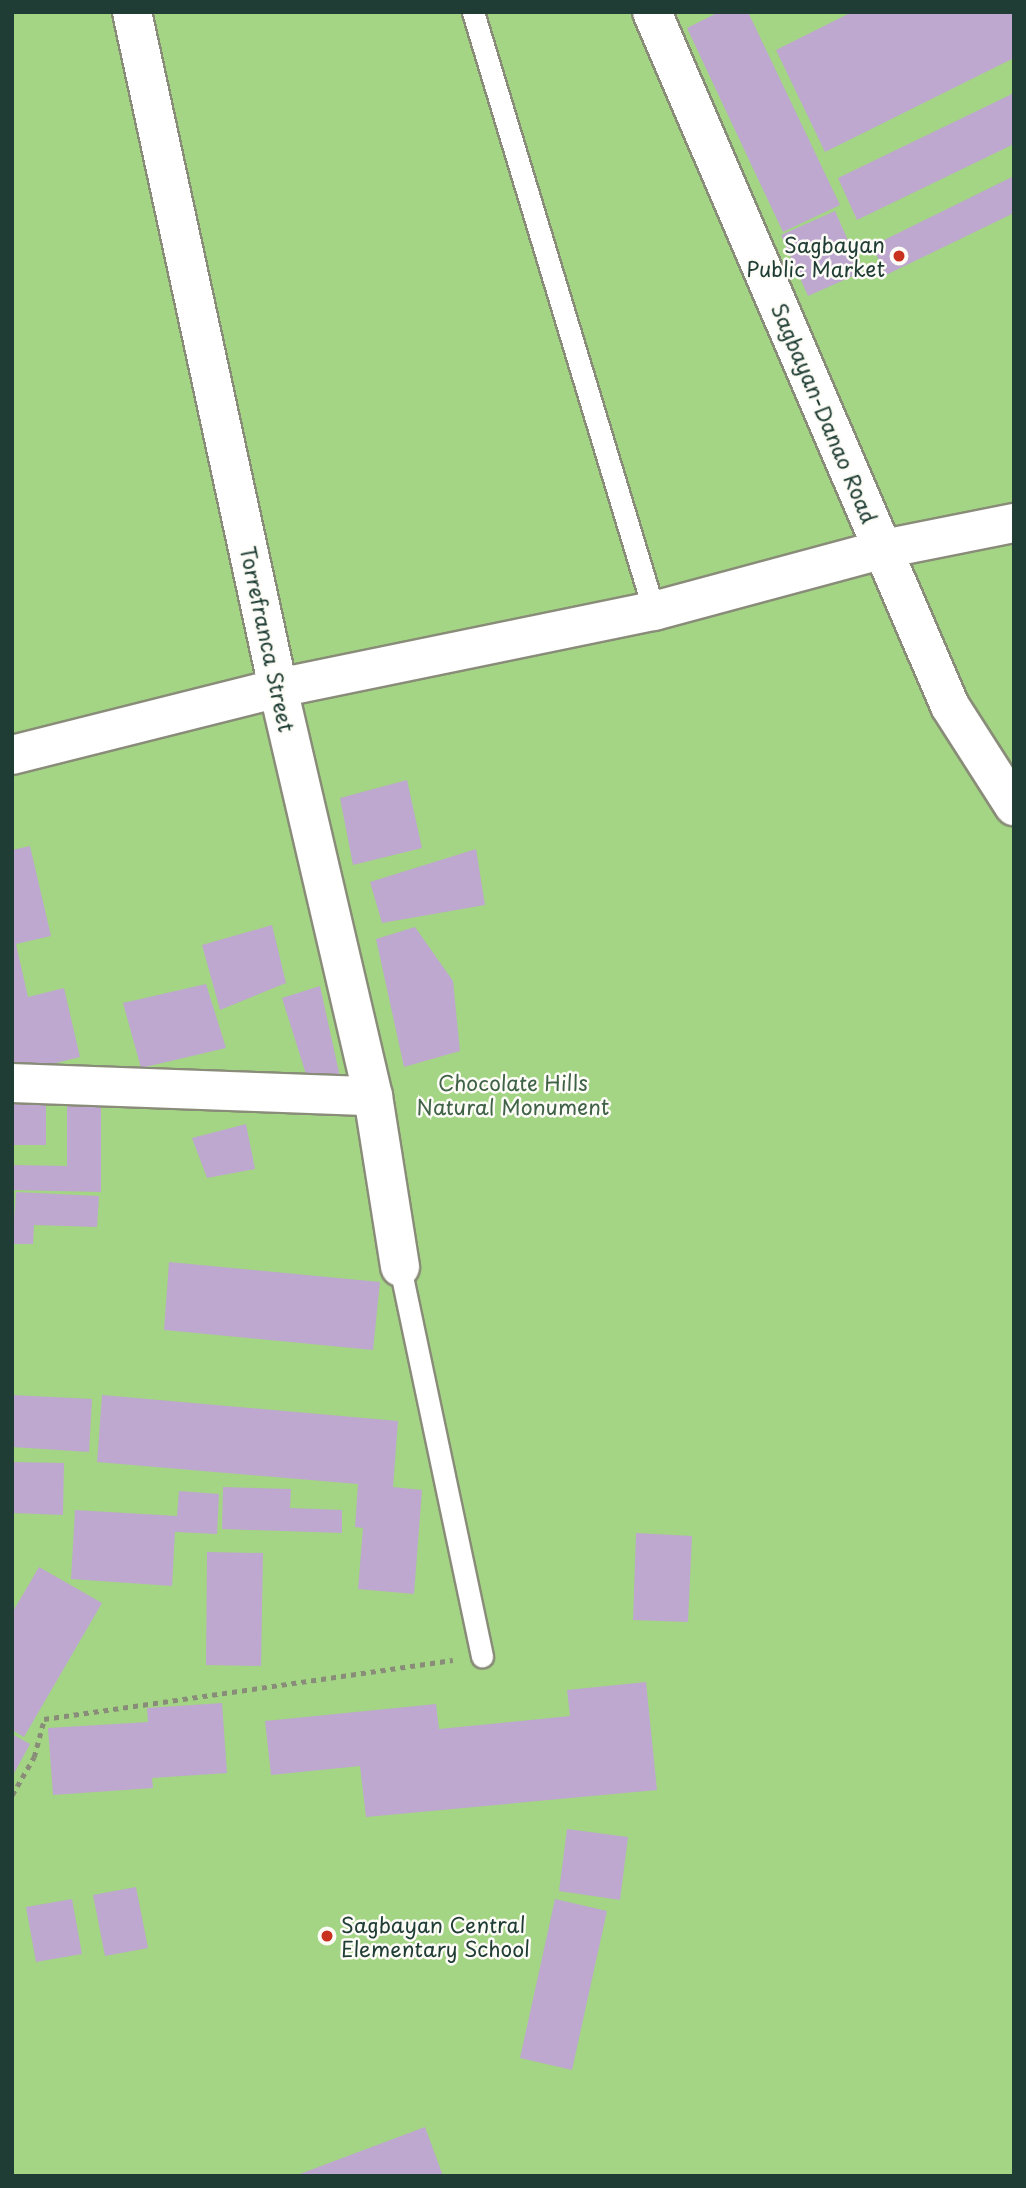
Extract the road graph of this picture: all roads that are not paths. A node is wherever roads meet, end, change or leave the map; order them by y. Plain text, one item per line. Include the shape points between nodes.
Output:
1 (132, 12) edge
2 (473, 12) edge
3 (652, 12) edge
4 (1014, 523) edge
5 (884, 549) junction
6 (654, 611) junction
7 (278, 688) junction
8 (12, 755) edge
9 (1014, 806) edge
10 (12, 1083) edge
11 (373, 1096) junction
12 (400, 1267) joint
13 (482, 1656) road end

1 - 7 street, Torrefranca Street
2 - 6 lane
3 - 5 street, Sagbayan-Danao Road
4 - 5 street
5 - 6 street
5 - 9 street, Sagbayan-Danao Road via 950,706
6 - 7 street
7 - 8 street
7 - 11 street, Torrefranca Street
10 - 11 street
11 - 12 street, Torrefranca Street
12 - 13 lane

